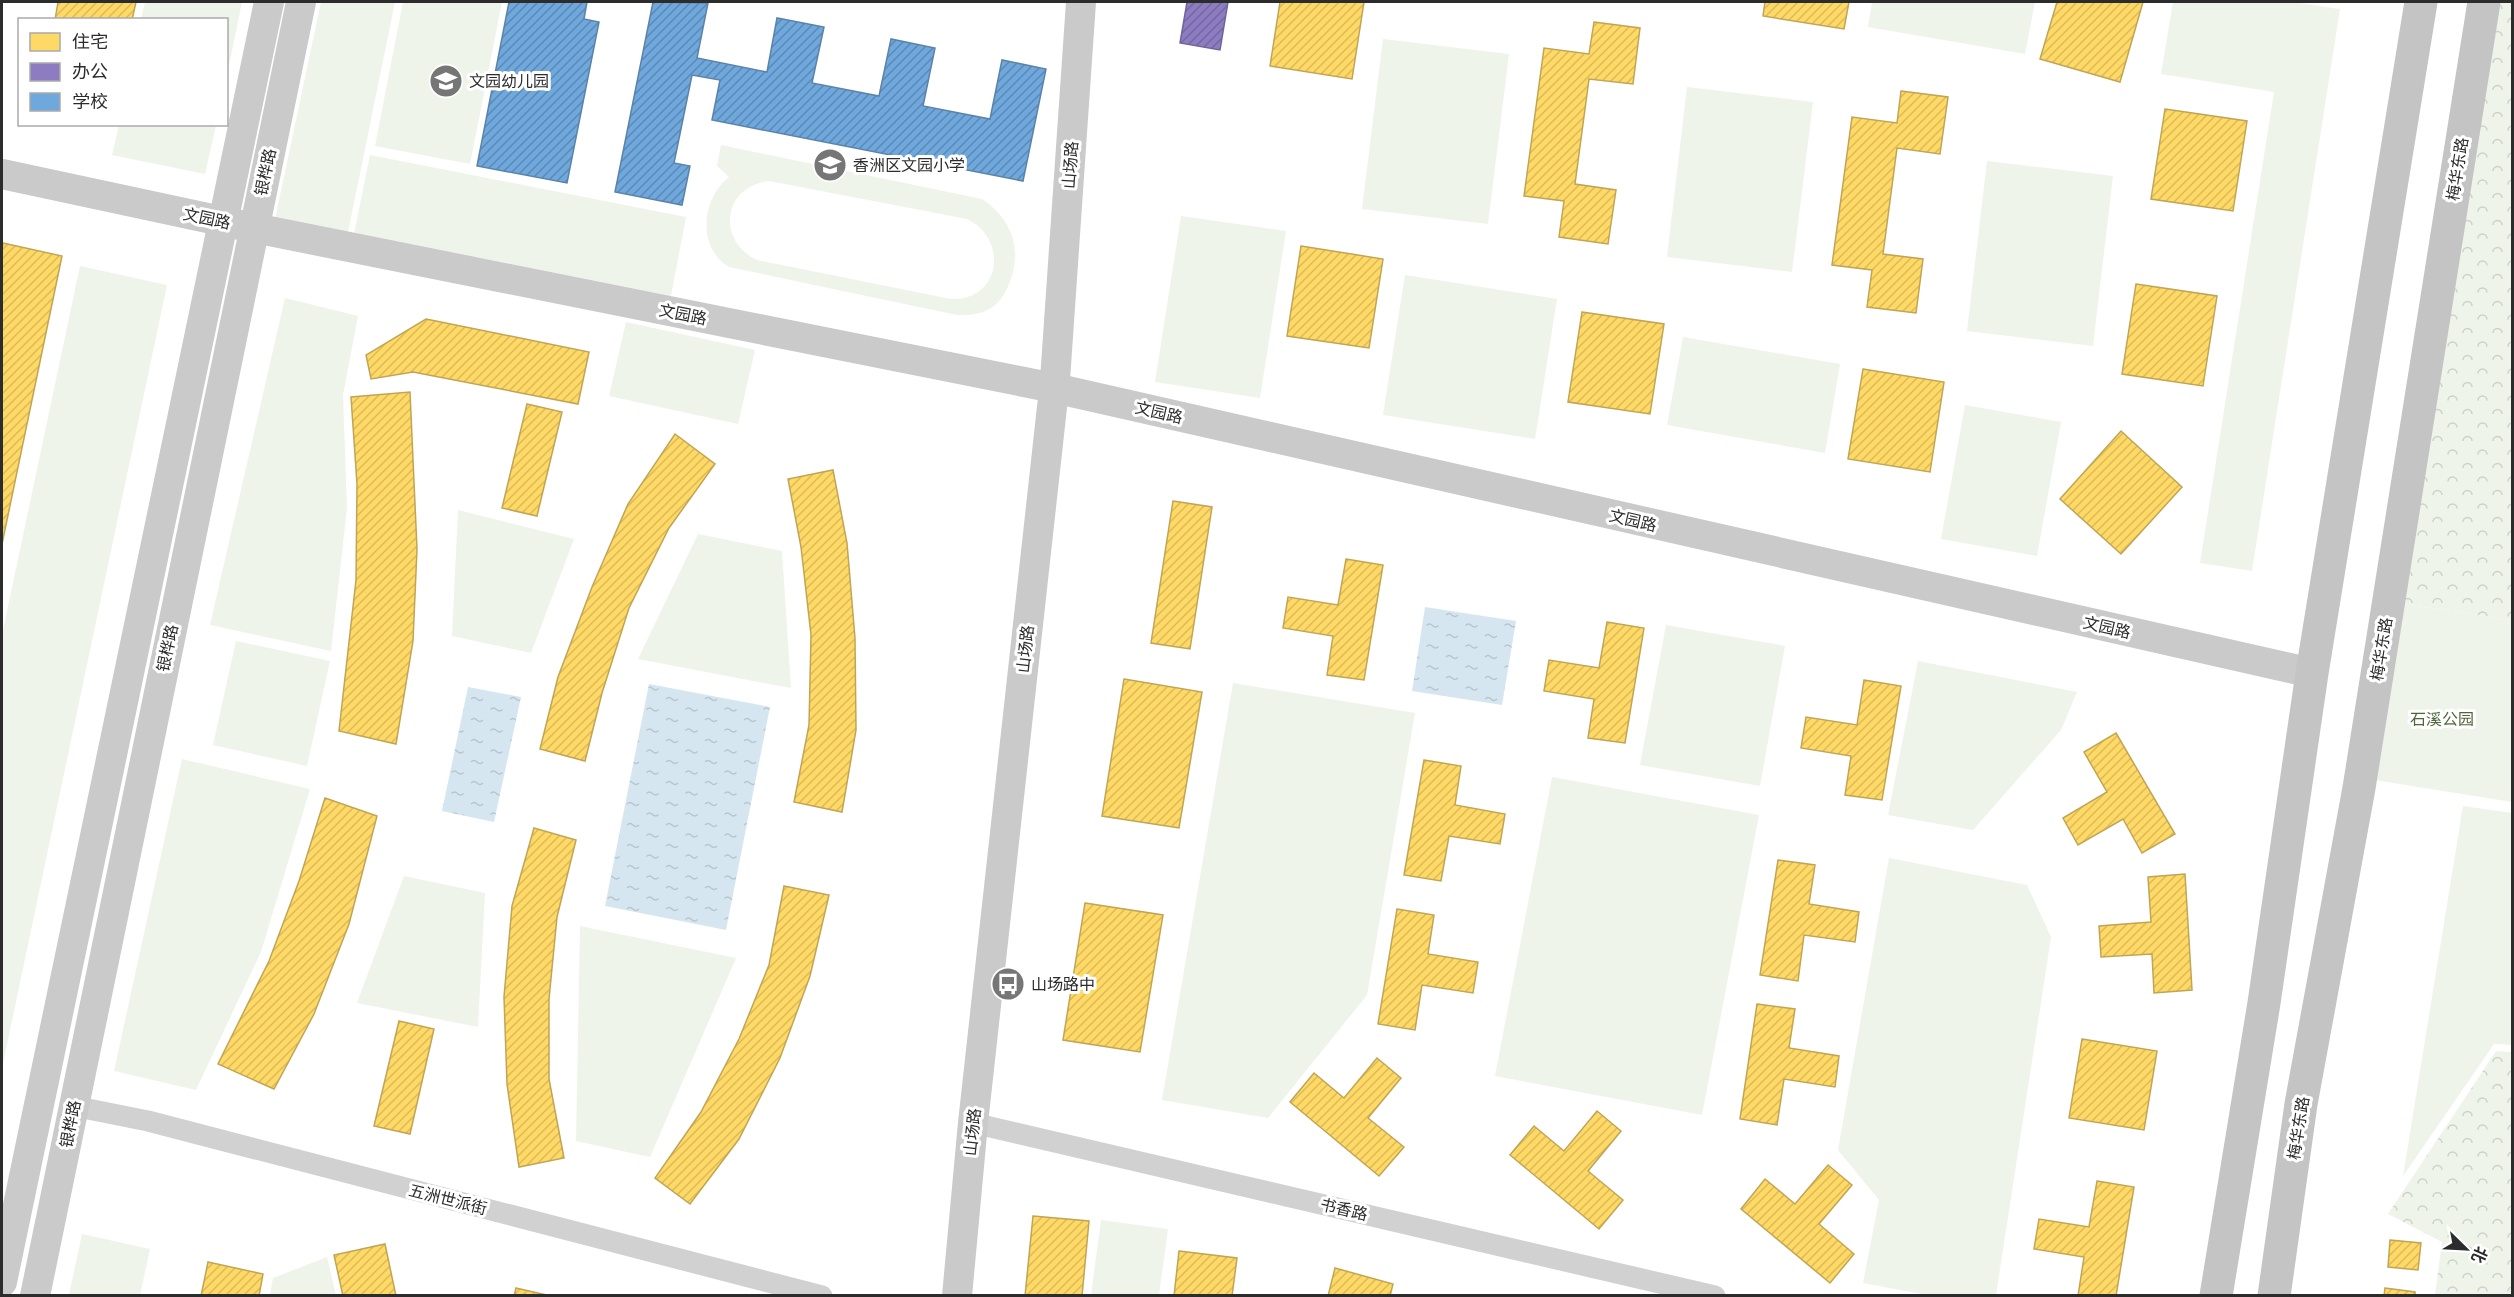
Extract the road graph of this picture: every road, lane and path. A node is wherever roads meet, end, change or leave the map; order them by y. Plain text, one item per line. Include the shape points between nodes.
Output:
1 (269, 2) edge
2 (301, 2) edge
3 (1081, 2) edge
4 (2421, 2) edge
5 (2484, 2) edge
6 (2, 174) edge
7 (223, 221) junction
8 (254, 228) junction
9 (1054, 388) junction
10 (2312, 674) junction
11 (73, 1106) junction
12 (973, 1123) junction
13 (2, 1282) edge
14 (35, 1296) edge
15 (822, 1296) edge
16 (957, 1296) edge
17 (1715, 1296) edge
18 (2216, 1296) edge
19 (2274, 1296) edge

1 - 7 street, 银桦路
2 - 8 street, 银桦路
3 - 9 street, 山场路
4 - 10 main road
5 - 19 main road, 梅华东路 via 2359,788 2301,1104
6 - 7 street, 文园路
7 - 8 street, 文园路
7 - 13 street, 银桦路
8 - 9 street, 文园路
8 - 11 street, 银桦路
9 - 10 street, 文园路
9 - 12 street, 山场路
10 - 18 main road
11 - 14 street, 银桦路
11 - 15 street, 五洲世派街 via 148,1121
12 - 16 street, 山场路
12 - 17 street, 书香路

